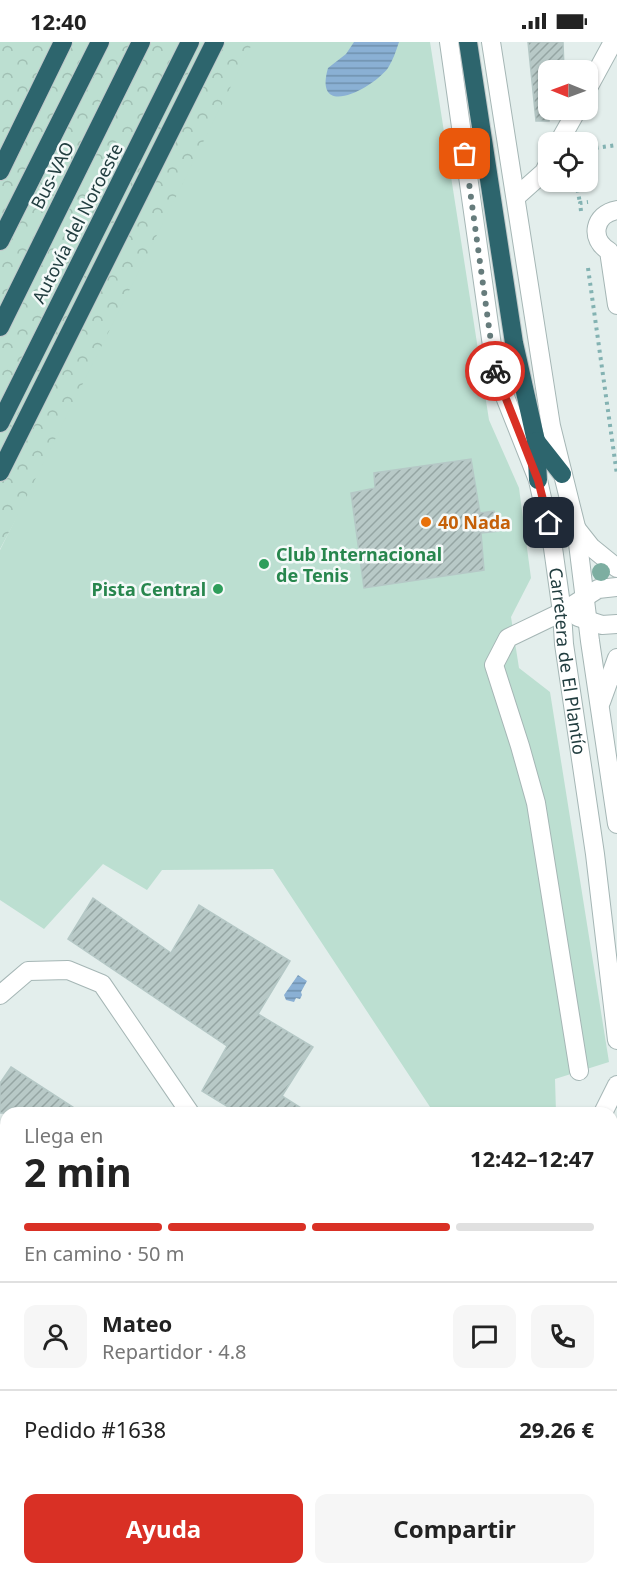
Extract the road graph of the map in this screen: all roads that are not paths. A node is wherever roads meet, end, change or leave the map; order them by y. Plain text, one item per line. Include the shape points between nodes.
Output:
1 (63, 42) edge
2 (100, 42) edge
3 (141, 42) edge
4 (190, 42) edge
5 (215, 42) edge
6 (449, 42) edge
7 (468, 42) edge
8 (491, 42) edge
9 (613, 42) edge
10 (598, 70) edge
11 (0, 171) edge
12 (538, 177) edge
13 (516, 197) junction
14 (617, 210) edge
15 (0, 241) edge
16 (617, 305) edge
17 (0, 327) edge
18 (0, 423) edge
19 (536, 441) junction
20 (0, 472) edge
21 (562, 474) junction
22 (538, 480) junction
23 (576, 527) junction
24 (617, 568) edge
25 (617, 587) edge
26 (586, 597) junction
27 (562, 612) junction
28 (588, 620) junction
29 (617, 624) edge
30 (617, 658) edge
31 (600, 707) junction
32 (617, 824) edge
33 (0, 995) edge
34 (617, 1040) edge
35 (579, 1071) dead end
36 (617, 1084) edge
37 (186, 1107) edge
38 (606, 1107) edge

1 - 11 highway
2 - 15 highway
3 - 17 highway, Bus-VAO
4 - 18 highway, Autovía del Noroeste
5 - 20 highway
6 - 22 street, Carretera de El Plantío via 496,374
7 - 19 highway via 514,343
8 - 13 street, Carretera de El Plantío
9 - 10 street
12 - 13 street
13 - 21 street, Carretera de El Plantío
14 - 16 street via 602,217 597,229 599,242 609,251
19 - 21 highway
19 - 22 highway
21 - 23 street, Carretera de El Plantío
22 - 27 street, Carretera de El Plantío
23 - 24 street via 591,547
23 - 26 street, Carretera de El Plantío
25 - 26 street via 598,589
26 - 27 street
26 - 28 street, Carretera de El Plantío
27 - 28 street
27 - 34 street, Carretera de El Plantío
27 - 35 street via 508,638 494,665 536,803
28 - 29 street via 602,625
28 - 31 street, Carretera de El Plantío
30 - 31 street
31 - 32 street, Carretera de El Plantío
33 - 37 street via 28,971 68,970 102,984
36 - 38 street

